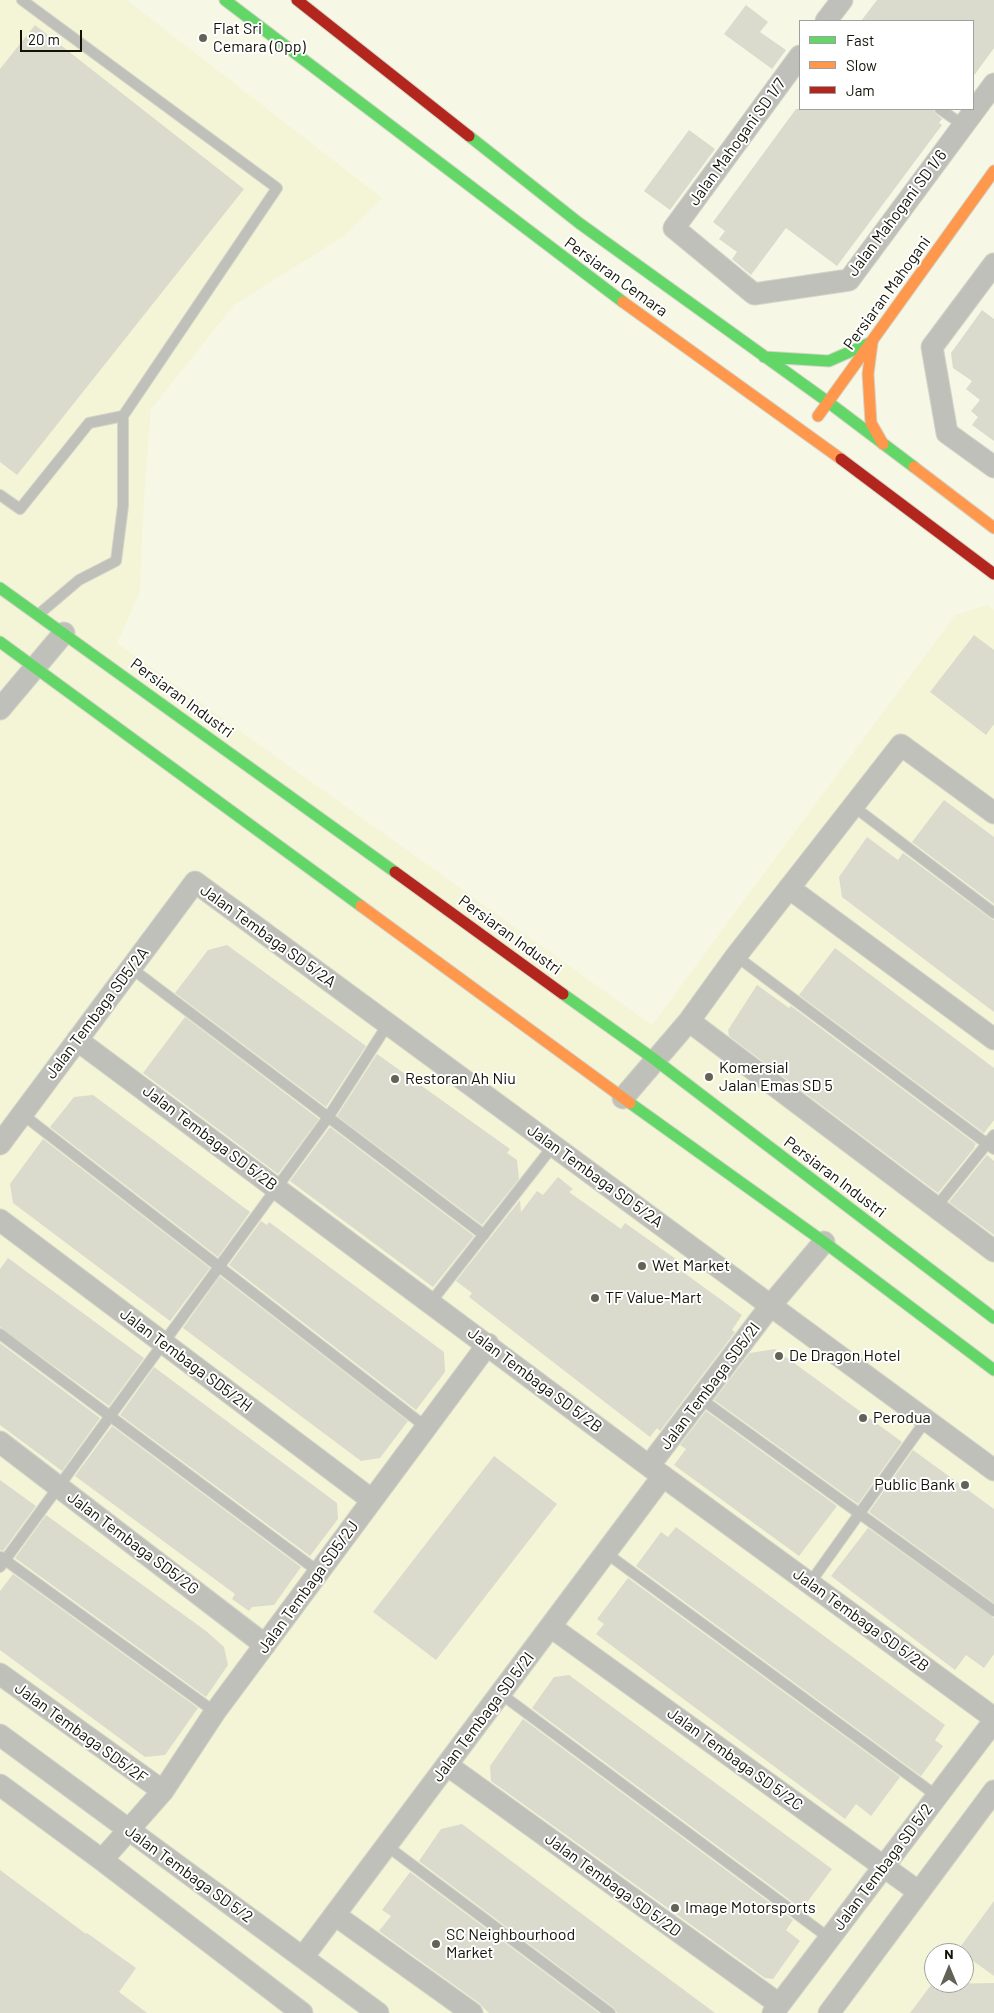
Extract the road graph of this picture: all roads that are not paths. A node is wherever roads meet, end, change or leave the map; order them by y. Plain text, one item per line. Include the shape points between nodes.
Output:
1 (22, 0) edge
2 (224, 0) edge
3 (297, 0) edge
4 (842, 0) edge
5 (827, 20) edge
6 (799, 57) edge
7 (994, 84) edge
8 (941, 110) edge
9 (963, 125) junction
10 (994, 171) edge
11 (674, 228) joint
12 (994, 264) edge
13 (872, 342) junction
14 (762, 356) junction
15 (828, 402) junction
16 (123, 416) junction
17 (806, 434) junction
18 (883, 445) junction
19 (994, 468) edge
20 (0, 494) edge
21 (994, 528) edge
22 (994, 574) edge
23 (0, 588) edge
24 (38, 615) junction
25 (64, 633) junction
26 (0, 642) edge
27 (34, 668) junction
28 (2, 703) edge
29 (852, 806) junction
30 (994, 813) edge
31 (195, 882) joint
32 (789, 888) junction
33 (994, 913) edge
34 (736, 956) junction
35 (131, 968) junction
36 (689, 1021) junction
37 (388, 1024) junction
38 (994, 1039) edge
39 (77, 1040) junction
40 (654, 1059) junction
41 (623, 1098) junction
42 (22, 1114) junction
43 (328, 1116) junction
44 (992, 1143) edge
45 (0, 1144) edge
46 (553, 1146) junction
47 (276, 1187) junction
48 (936, 1207) junction
49 (0, 1220) edge
50 (484, 1235) junction
51 (824, 1242) junction
52 (994, 1251) edge
53 (218, 1266) junction
54 (431, 1302) junction
55 (771, 1305) junction
56 (994, 1318) edge
57 (0, 1334) edge
58 (164, 1343) junction
59 (488, 1344) junction
60 (994, 1370) edge
61 (700, 1399) junction
62 (109, 1416) junction
63 (926, 1420) junction
64 (426, 1427) junction
65 (0, 1442) edge
66 (994, 1470) edge
67 (656, 1471) junction
68 (58, 1486) junction
69 (372, 1500) junction
70 (858, 1514) junction
71 (606, 1553) junction
72 (2, 1561) edge
73 (319, 1572) junction
74 (810, 1583) junction
75 (994, 1611) edge
76 (551, 1627) junction
77 (265, 1645) junction
78 (0, 1674) edge
79 (500, 1694) junction
80 (215, 1712) junction
81 (994, 1719) edge
82 (0, 1735) edge
83 (447, 1765) junction
84 (0, 1785) edge
85 (994, 1791) edge
86 (163, 1792) junction
87 (937, 1796) junction
88 (128, 1830) junction
89 (387, 1846) junction
90 (102, 1860) junction
91 (883, 1866) junction
92 (920, 1892) junction
93 (335, 1915) junction
94 (829, 1938) junction
95 (303, 1957) junction
96 (776, 2009) edge
97 (302, 2013) edge
98 (378, 2013) edge
99 (472, 2013) edge
100 (610, 2013) edge
101 (829, 2013) edge

1 - 16 lane via 277,188
2 - 17 street, Persiaran Cemara via 586,276
3 - 14 street, Persiaran Cemara via 579,223
4 - 5 street
6 - 11 street, Jalan Mahogani SD 1/7
7 - 9 street, Jalan Mahogani SD 1/6
8 - 9 lane
9 - 11 street, Jalan Mahogani SD 1/6 via 849,280 754,294
10 - 13 street, Persiaran Mahogani
12 - 19 street via 932,347 947,433
13 - 14 street via 829,361
13 - 15 street, Persiaran Mahogani
13 - 18 street via 868,374 872,423
14 - 15 street, Persiaran Cemara
15 - 17 street, Persiaran Mahogani
15 - 18 street, Persiaran Cemara
16 - 20 lane via 89,423 20,509
16 - 24 lane via 123,506 116,561 79,580
17 - 22 street, Persiaran Cemara
18 - 21 street, Persiaran Cemara
23 - 24 street, Persiaran Industri
24 - 25 street, Persiaran Industri
25 - 27 street
25 - 40 street, Persiaran Industri
26 - 27 street
27 - 28 street
27 - 41 street
29 - 30 street via 900,745
29 - 32 street
29 - 33 lane
31 - 35 street, Jalan Tembaga SD5/2A
31 - 37 street, Jalan Tembaga SD 5/2A
32 - 34 street
32 - 38 street
34 - 36 street
34 - 44 lane
35 - 39 street, Jalan Tembaga SD5/2A
35 - 43 lane
36 - 40 street
36 - 48 street
37 - 43 lane
37 - 46 street, Jalan Tembaga SD 5/2A
39 - 42 street, Jalan Tembaga SD5/2A
39 - 47 street, Jalan Tembaga SD 5/2B
40 - 41 street
40 - 56 street, Persiaran Industri
41 - 51 street
42 - 45 street, Jalan Tembaga SD5/2A
42 - 53 lane
43 - 47 lane
43 - 50 lane
44 - 48 lane
46 - 50 lane
46 - 55 street, Jalan Tembaga SD 5/2A
47 - 53 lane
47 - 54 street, Jalan Tembaga SD 5/2B
48 - 52 street
49 - 58 street, Jalan Tembaga SD5/2H
50 - 54 lane
51 - 55 street, Jalan Tembaga SD5/2I
51 - 60 street
53 - 58 lane
53 - 64 lane
54 - 59 street, Jalan Tembaga SD 5/2B
55 - 61 street, Jalan Tembaga SD5/2I
55 - 63 street, Jalan Tembaga SD 5/2A
57 - 62 lane
58 - 62 lane
58 - 69 street, Jalan Tembaga SD5/2H
59 - 64 street, Jalan Tembaga SD5/2J
59 - 67 street, Jalan Tembaga SD 5/2B
61 - 67 street, Jalan Tembaga SD5/2I
61 - 70 lane
62 - 68 lane
62 - 73 lane
63 - 66 street, Jalan Tembaga SD 5/2A
63 - 70 lane
64 - 69 street, Jalan Tembaga SD5/2J
65 - 68 street, Jalan Tembaga SD5/2G
67 - 71 street, Jalan Tembaga SD 5/2I
67 - 74 street, Jalan Tembaga SD 5/2B
68 - 72 lane
68 - 77 street, Jalan Tembaga SD5/2G
69 - 73 street, Jalan Tembaga SD5/2J
70 - 74 lane
70 - 75 lane
71 - 76 street, Jalan Tembaga SD 5/2I
71 - 87 lane
72 - 80 lane
73 - 77 street, Jalan Tembaga SD5/2J
74 - 81 street, Jalan Tembaga SD 5/2B
76 - 79 street, Jalan Tembaga SD 5/2I
76 - 91 street, Jalan Tembaga SD 5/2C
77 - 80 street, Jalan Tembaga SD5/2J
78 - 86 street, Jalan Tembaga SD5/2F
79 - 83 street, Jalan Tembaga SD 5/2I
79 - 94 lane
80 - 86 street, Jalan Tembaga SD5/2J
81 - 87 street, Jalan Tembaga SD 5/2
82 - 88 street, Jalan Tembaga SD 5/2
83 - 89 street, Jalan Tembaga SD 5/2I
83 - 96 street, Jalan Tembaga SD 5/2D
84 - 90 street
85 - 92 street
86 - 88 street, Jalan Tembaga SD5/2J
87 - 91 street, Jalan Tembaga SD 5/2
88 - 90 street, Jalan Tembaga SD5/2J
88 - 95 street, Jalan Tembaga SD 5/2
89 - 93 street, Jalan Tembaga SD 5/2I
89 - 100 lane
90 - 97 street
91 - 92 street, Jalan Tembaga SD 5/2C
91 - 94 street, Jalan Tembaga SD 5/2
92 - 101 street
93 - 95 street, Jalan Tembaga SD 5/2I
93 - 99 street
94 - 96 street, Jalan Tembaga SD 5/2
95 - 98 street, Jalan Tembaga SD 5/2

